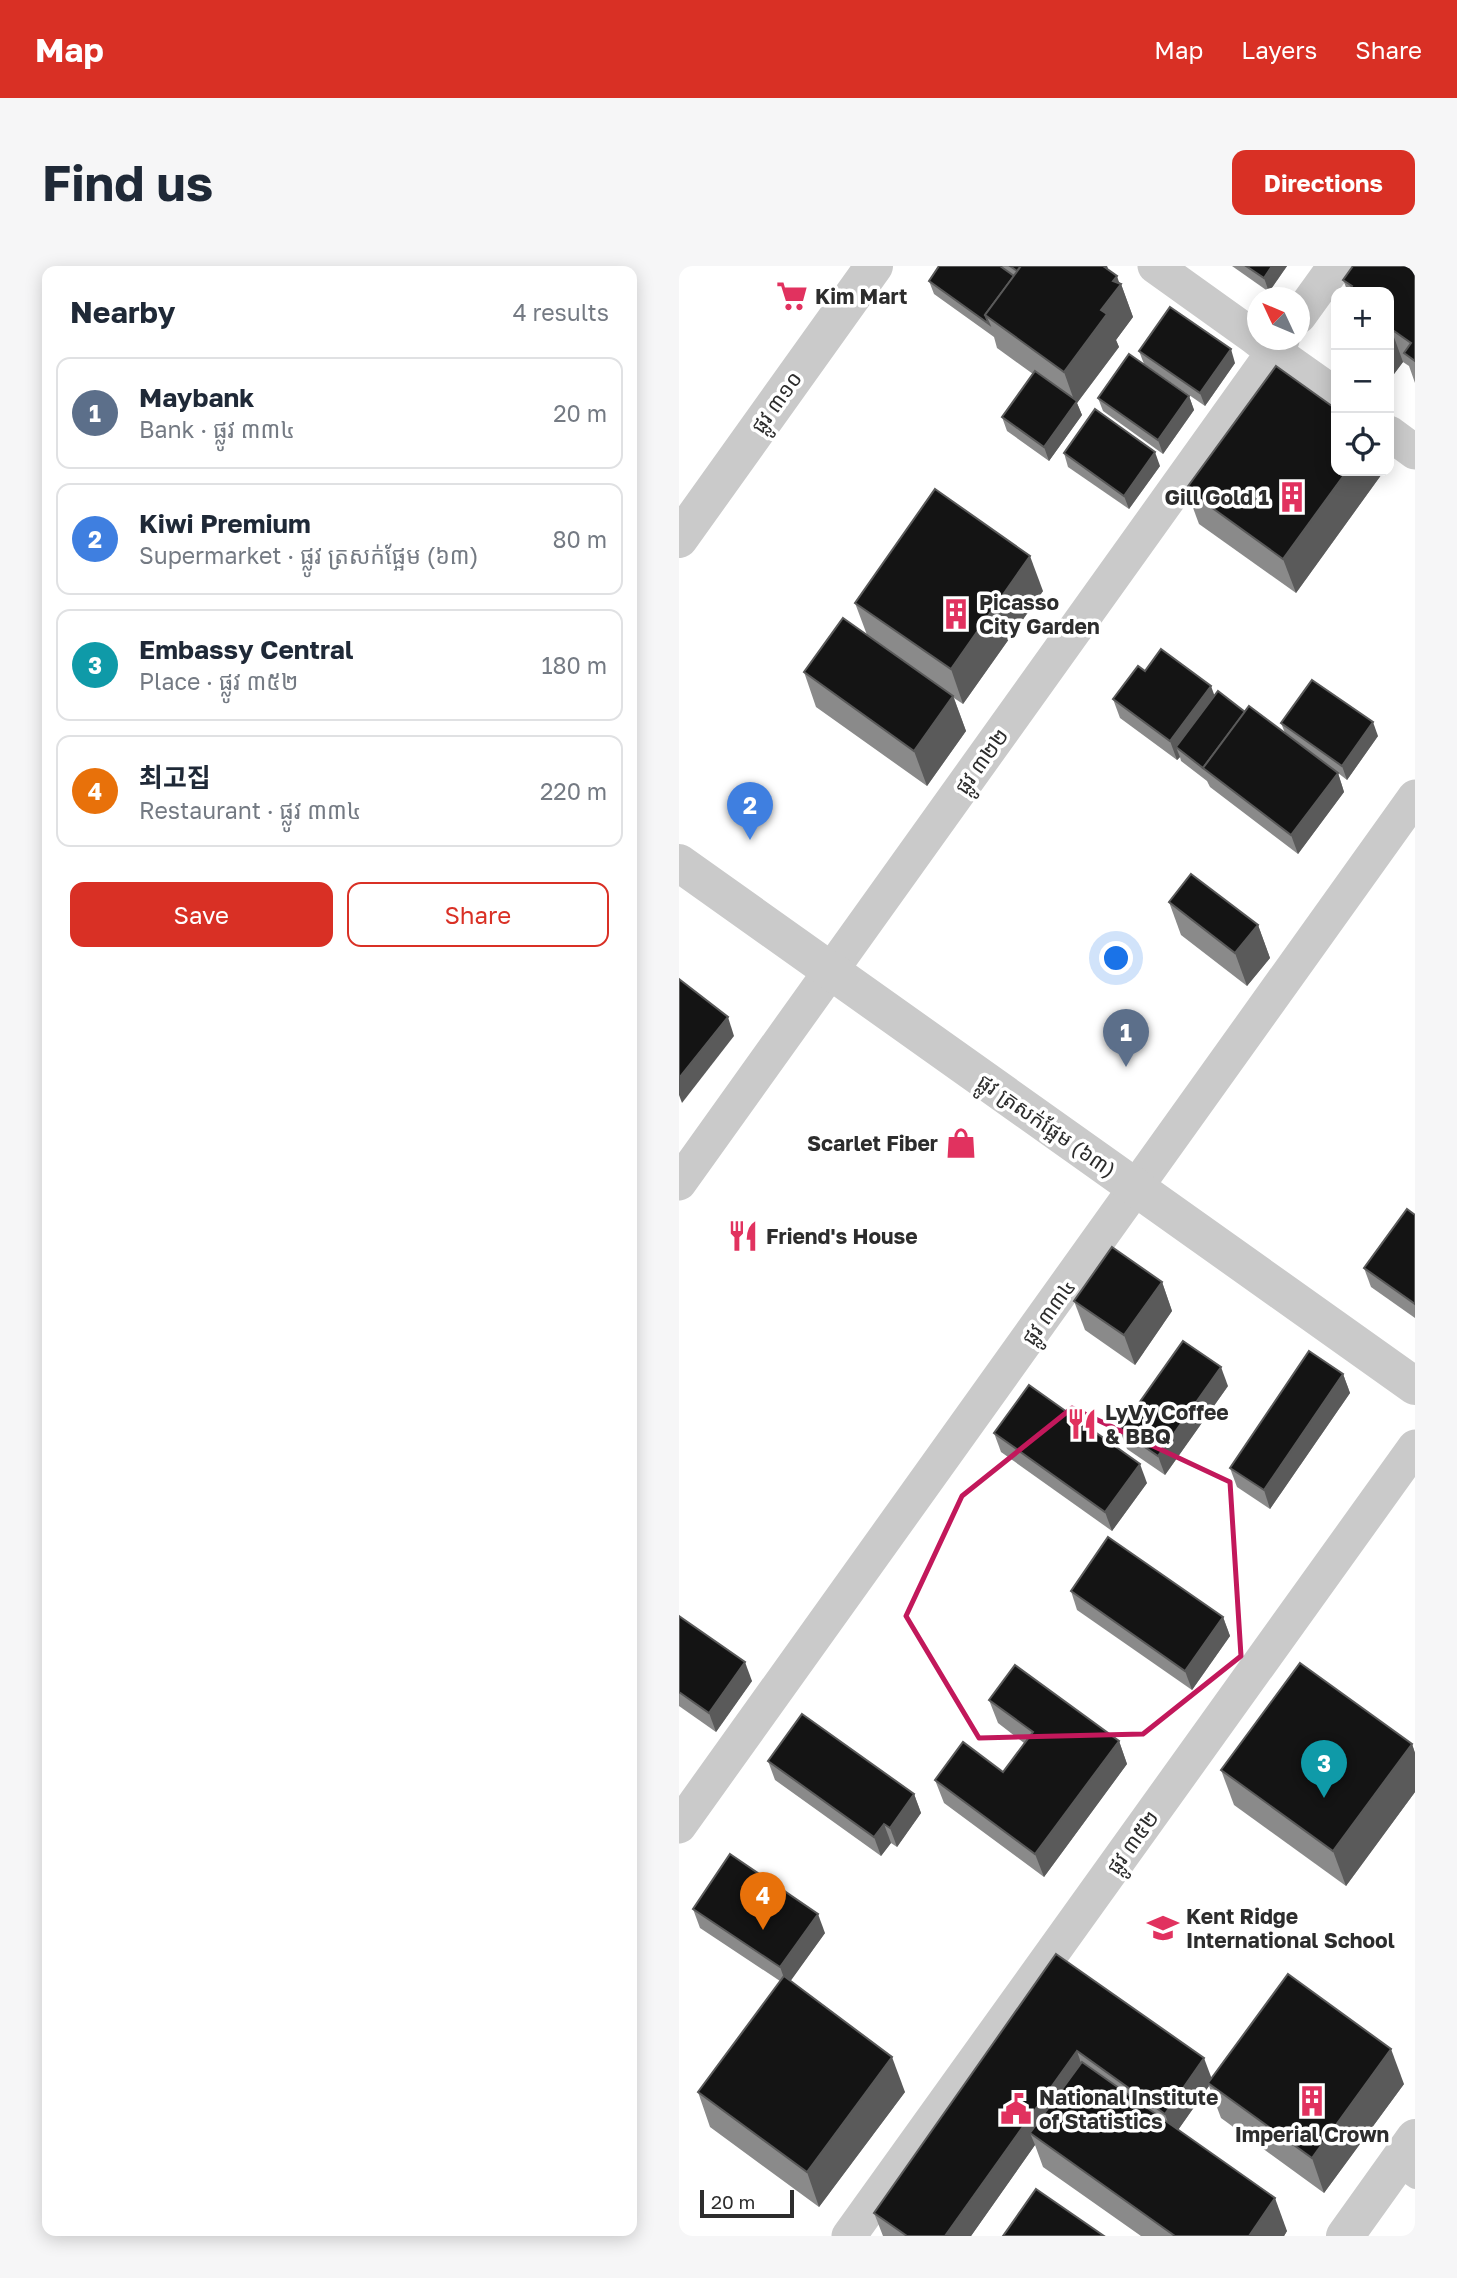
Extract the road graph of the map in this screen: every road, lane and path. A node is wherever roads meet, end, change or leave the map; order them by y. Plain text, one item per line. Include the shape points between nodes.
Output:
1 (874, 266) edge
2 (1155, 266) edge
3 (1335, 266) edge
4 (1310, 302) edge
5 (1247, 328) edge
6 (1262, 350) edge
7 (1278, 350) edge
8 (1331, 391) edge
9 (1394, 437) edge
10 (1415, 452) edge
11 (679, 539) edge
12 (1415, 797) edge
13 (679, 863) edge
14 (831, 971) junction
15 (679, 1183) edge
16 (1136, 1188) junction
17 (1415, 1386) edge
18 (1415, 1447) edge
19 (679, 1826) edge
20 (1408, 2161) edge
21 (849, 2236) edge
22 (1345, 2236) edge

1 - 11 street, ផ្លូវ ៣១០
2 - 5 street
3 - 4 street
6 - 14 street, ផ្លូវ ៣២២
7 - 8 street
9 - 10 street
12 - 16 street, ផ្លូវ ៣៣៤
13 - 14 street, ផ្លូវ ត្រសក់ផ្អែម (៦៣)
14 - 15 street, ផ្លូវ ៣២២
14 - 16 street, ផ្លូវ ត្រសក់ផ្អែម (៦៣)
16 - 17 street, ផ្លូវ ត្រសក់ផ្អែម (៦៣)
16 - 19 street, ផ្លូវ ៣៣៤
18 - 21 street, ផ្លូវ ៣៥២
20 - 22 street

